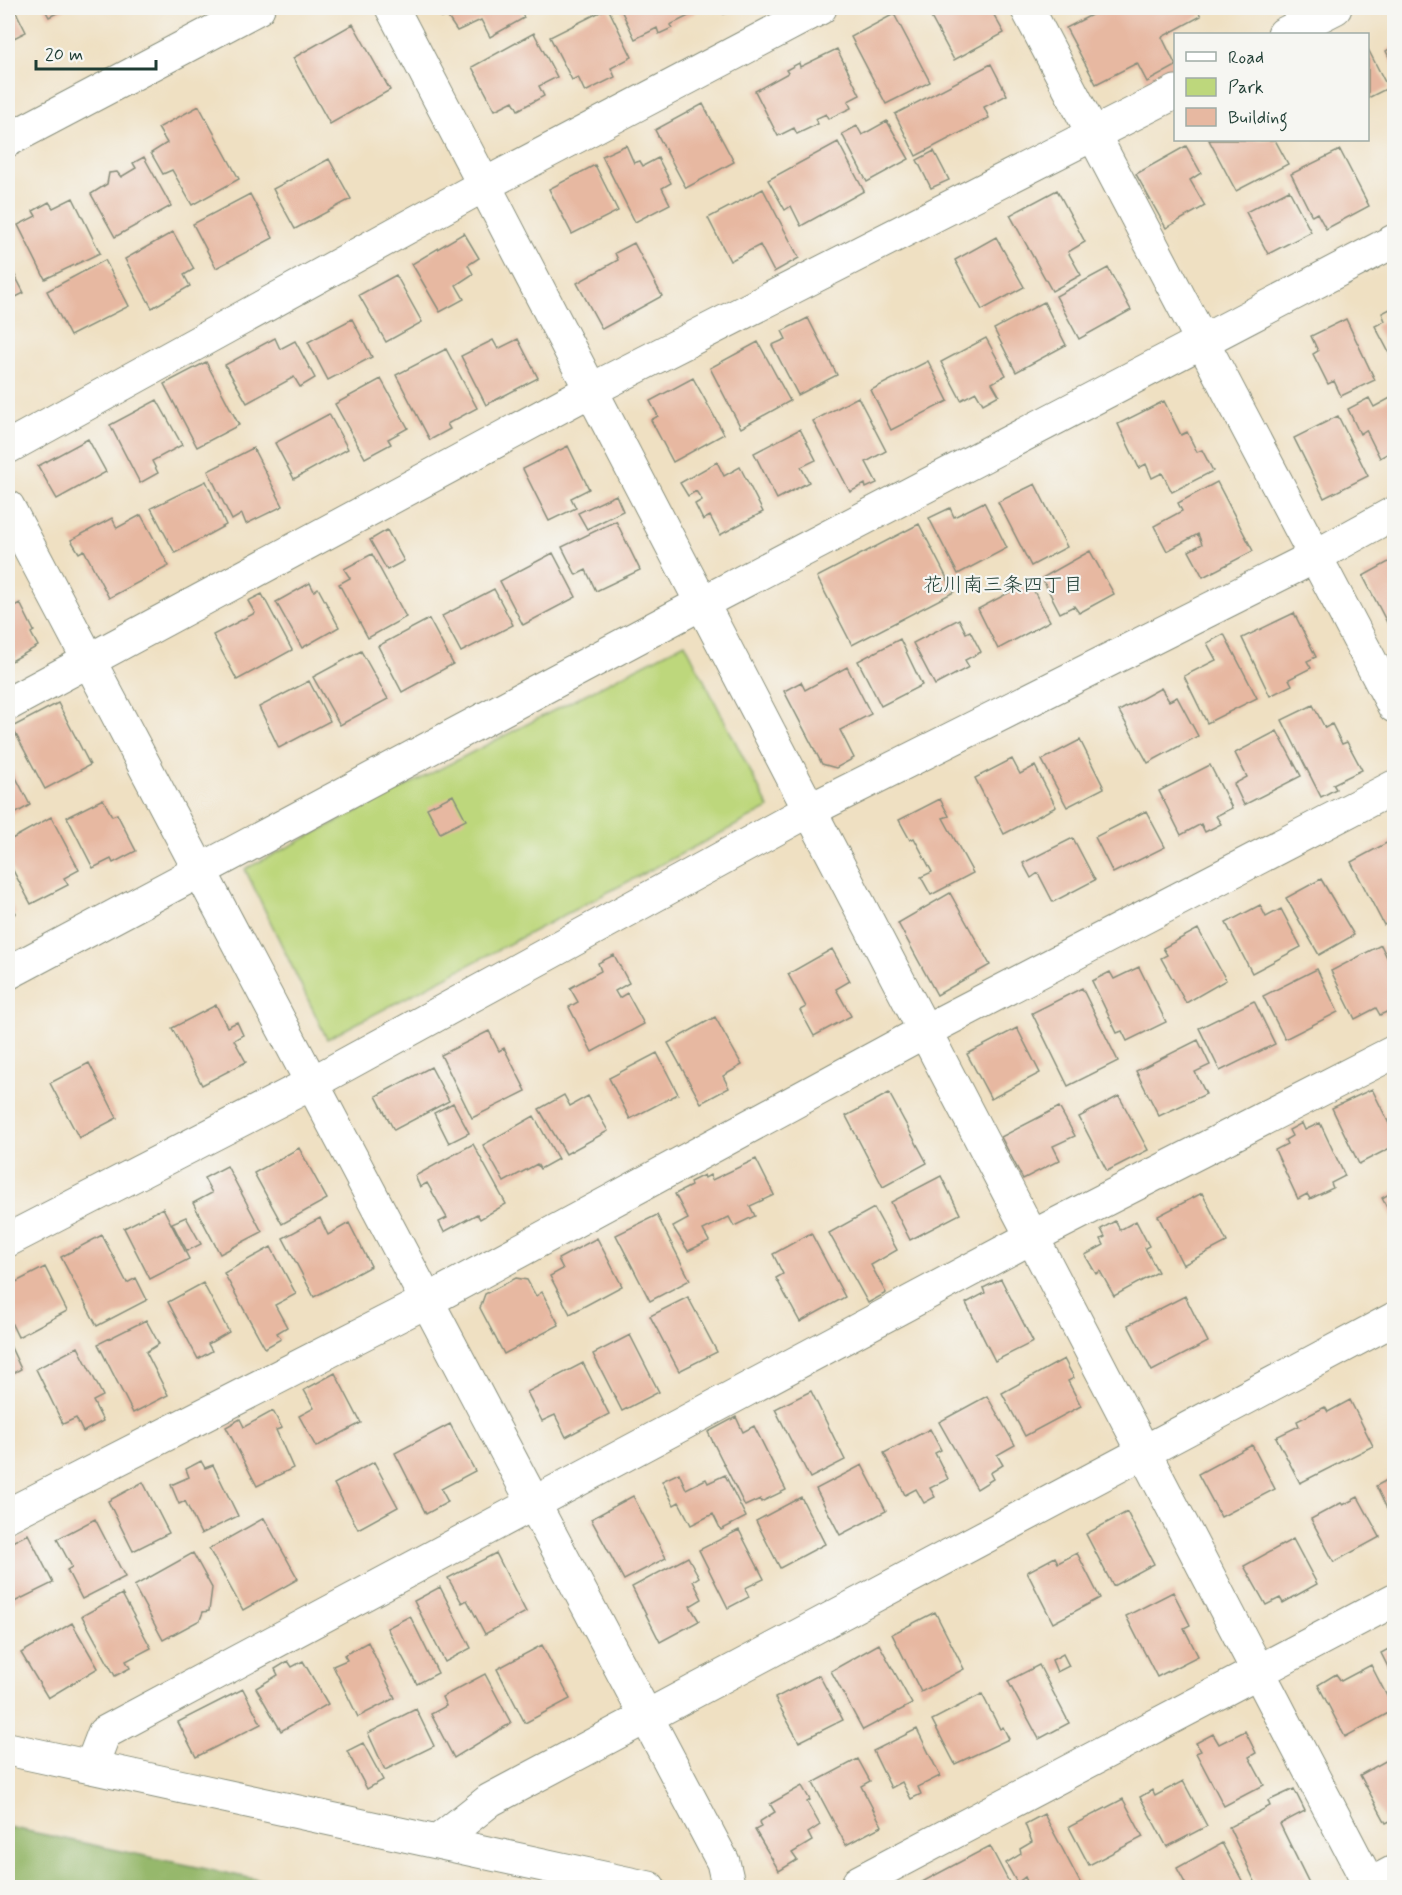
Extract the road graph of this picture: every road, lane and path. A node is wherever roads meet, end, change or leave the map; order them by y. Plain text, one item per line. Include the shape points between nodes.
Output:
1 (258, 8) edge
2 (392, 8) edge
3 (820, 8) edge
4 (1027, 8) edge
5 (1335, 8) edge
6 (1286, 33) edge
7 (1174, 93) edge
8 (1094, 135) junction
9 (8, 140) edge
10 (484, 185) junction
11 (1395, 241) edge
12 (1203, 341) junction
13 (591, 390) junction
14 (8, 447) edge
15 (8, 507) edge
16 (1395, 513) edge
17 (1316, 556) junction
18 (702, 603) junction
19 (89, 661) junction
20 (8, 704) edge
21 (1395, 706) edge
22 (1395, 788) edge
23 (810, 810) junction
24 (200, 871) junction
25 (8, 973) edge
26 (925, 1031) junction
27 (1395, 1052) edge
28 (312, 1083) junction
29 (1032, 1238) junction
30 (8, 1240) edge
31 (427, 1301) junction
32 (1395, 1319) edge
33 (1145, 1454) junction
34 (533, 1502) junction
35 (8, 1515) edge
36 (1395, 1600) edge
37 (1258, 1671) junction
38 (647, 1718) junction
39 (8, 1749) edge
40 (91, 1767) junction
41 (437, 1842) junction
42 (1375, 1883) edge
43 (649, 1887) edge
44 (729, 1887) edge
45 (856, 1887) edge

1 - 9 street
2 - 10 street
3 - 10 street
4 - 8 street
5 - 6 street
7 - 8 street
8 - 12 street
8 - 13 street
10 - 13 street
10 - 14 street
11 - 12 street
12 - 17 street
12 - 18 street
13 - 18 street
13 - 19 street
15 - 19 street
16 - 17 street
17 - 21 street
17 - 23 street
18 - 23 street
18 - 24 street
19 - 20 street
19 - 24 street
22 - 26 street
23 - 26 street
23 - 28 street
24 - 25 street
24 - 28 street
26 - 29 street
26 - 31 street
27 - 29 street
28 - 30 street
28 - 31 street
29 - 33 street
29 - 34 street
31 - 34 street
31 - 35 street
32 - 33 street
33 - 37 street
33 - 38 street
34 - 38 street
34 - 40 street via 104,1733
36 - 37 street
37 - 42 street
37 - 45 street
38 - 41 street via 490,1800
38 - 44 street via 723,1862
39 - 40 street
40 - 41 street
41 - 43 street

